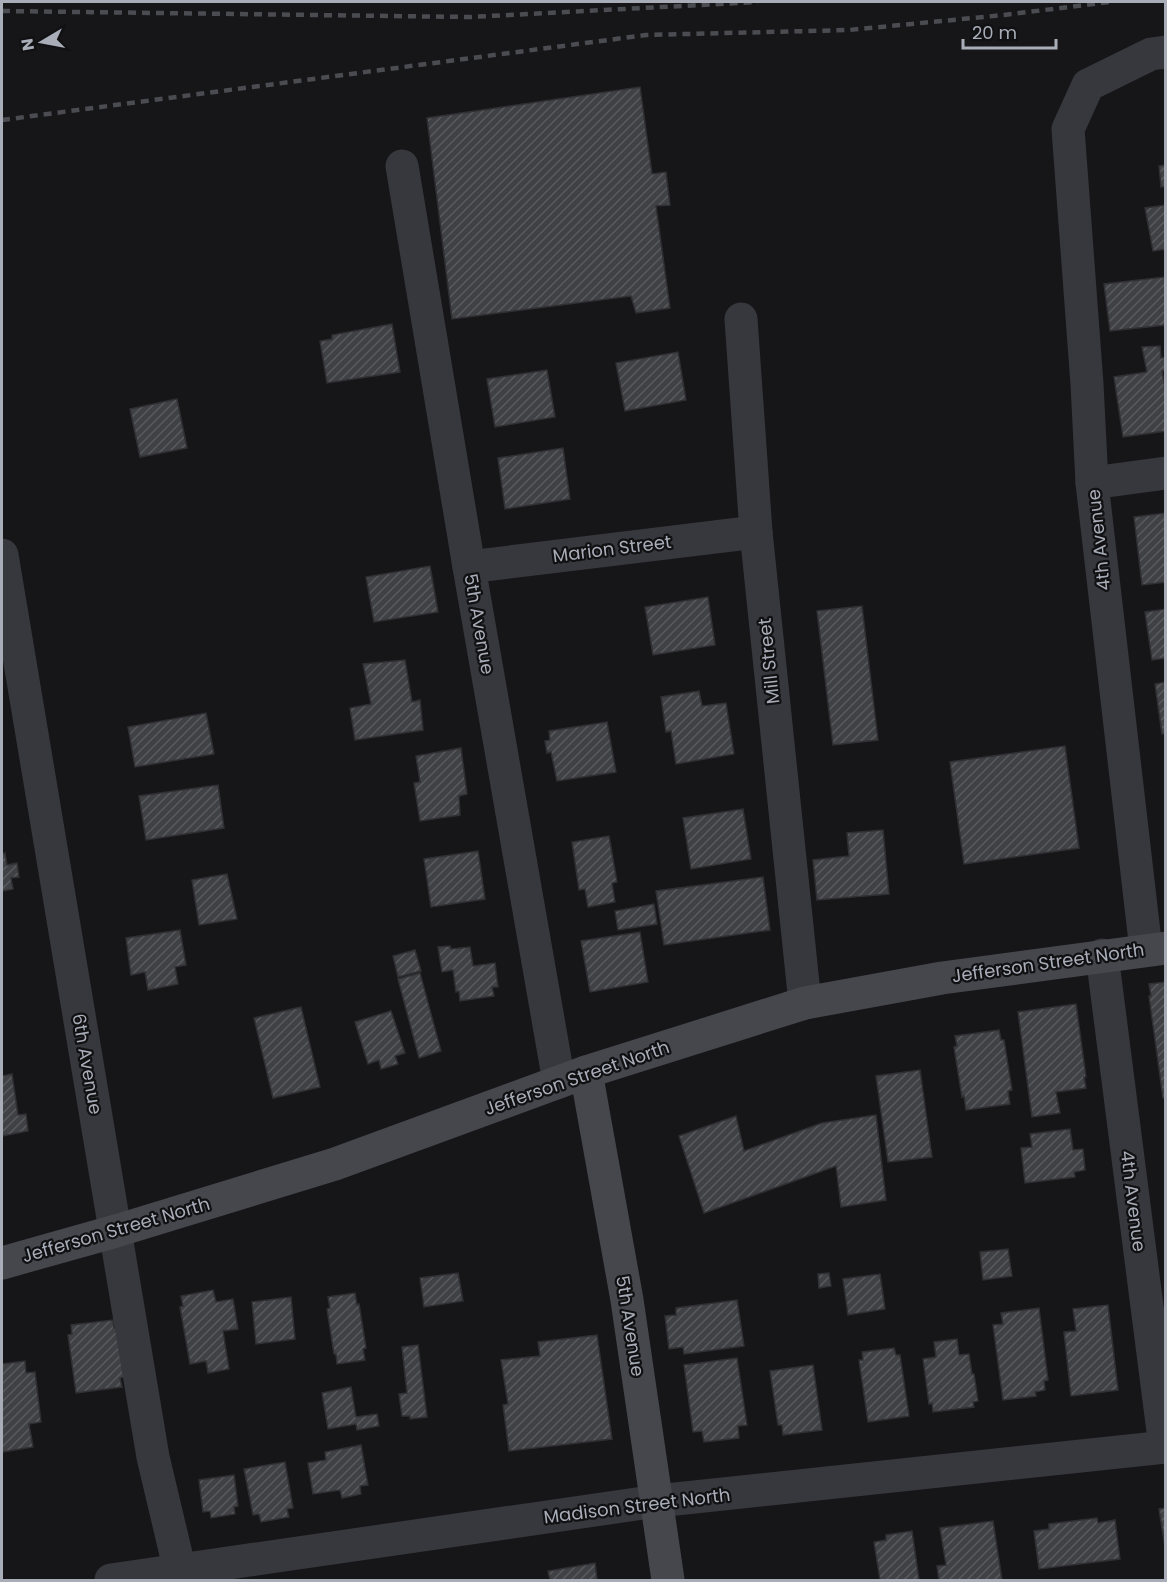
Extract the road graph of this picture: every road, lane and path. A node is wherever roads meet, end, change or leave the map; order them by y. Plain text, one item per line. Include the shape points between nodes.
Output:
1 (1166, 52) edge
2 (402, 166) dead end
3 (741, 319) dead end
4 (1166, 473) edge
5 (1092, 483) junction
6 (756, 532) junction
7 (2, 555) edge
8 (469, 567) junction
9 (1156, 949) edge
10 (1102, 956) junction
11 (805, 1004) junction
12 (573, 1077) junction
13 (116, 1231) junction
14 (2, 1263) edge
15 (1165, 1447) edge
16 (657, 1501) junction
17 (180, 1571) junction
18 (111, 1581) edge
19 (668, 1581) edge

1 - 5 street, 4th Avenue via 1151,54 1089,85 1068,129
2 - 8 street, 5th Avenue
3 - 6 street, Mill Street
4 - 5 street
5 - 9 street, 4th Avenue
6 - 8 street, Marion Street
6 - 11 street, Mill Street
7 - 13 street, 6th Avenue
8 - 12 street, 5th Avenue
9 - 10 main road, Jefferson Street North
10 - 11 main road, Jefferson Street North via 942,978
10 - 15 street, 4th Avenue
11 - 12 main road, Jefferson Street North
12 - 13 main road, Jefferson Street North via 335,1164
12 - 16 main road, 5th Avenue via 627,1300
13 - 14 main road, Jefferson Street North
13 - 17 street, 6th Avenue via 153,1457
15 - 16 street, Madison Street North
16 - 17 street, Madison Street North
16 - 19 main road, 5th Avenue
17 - 18 street, Madison Street North

